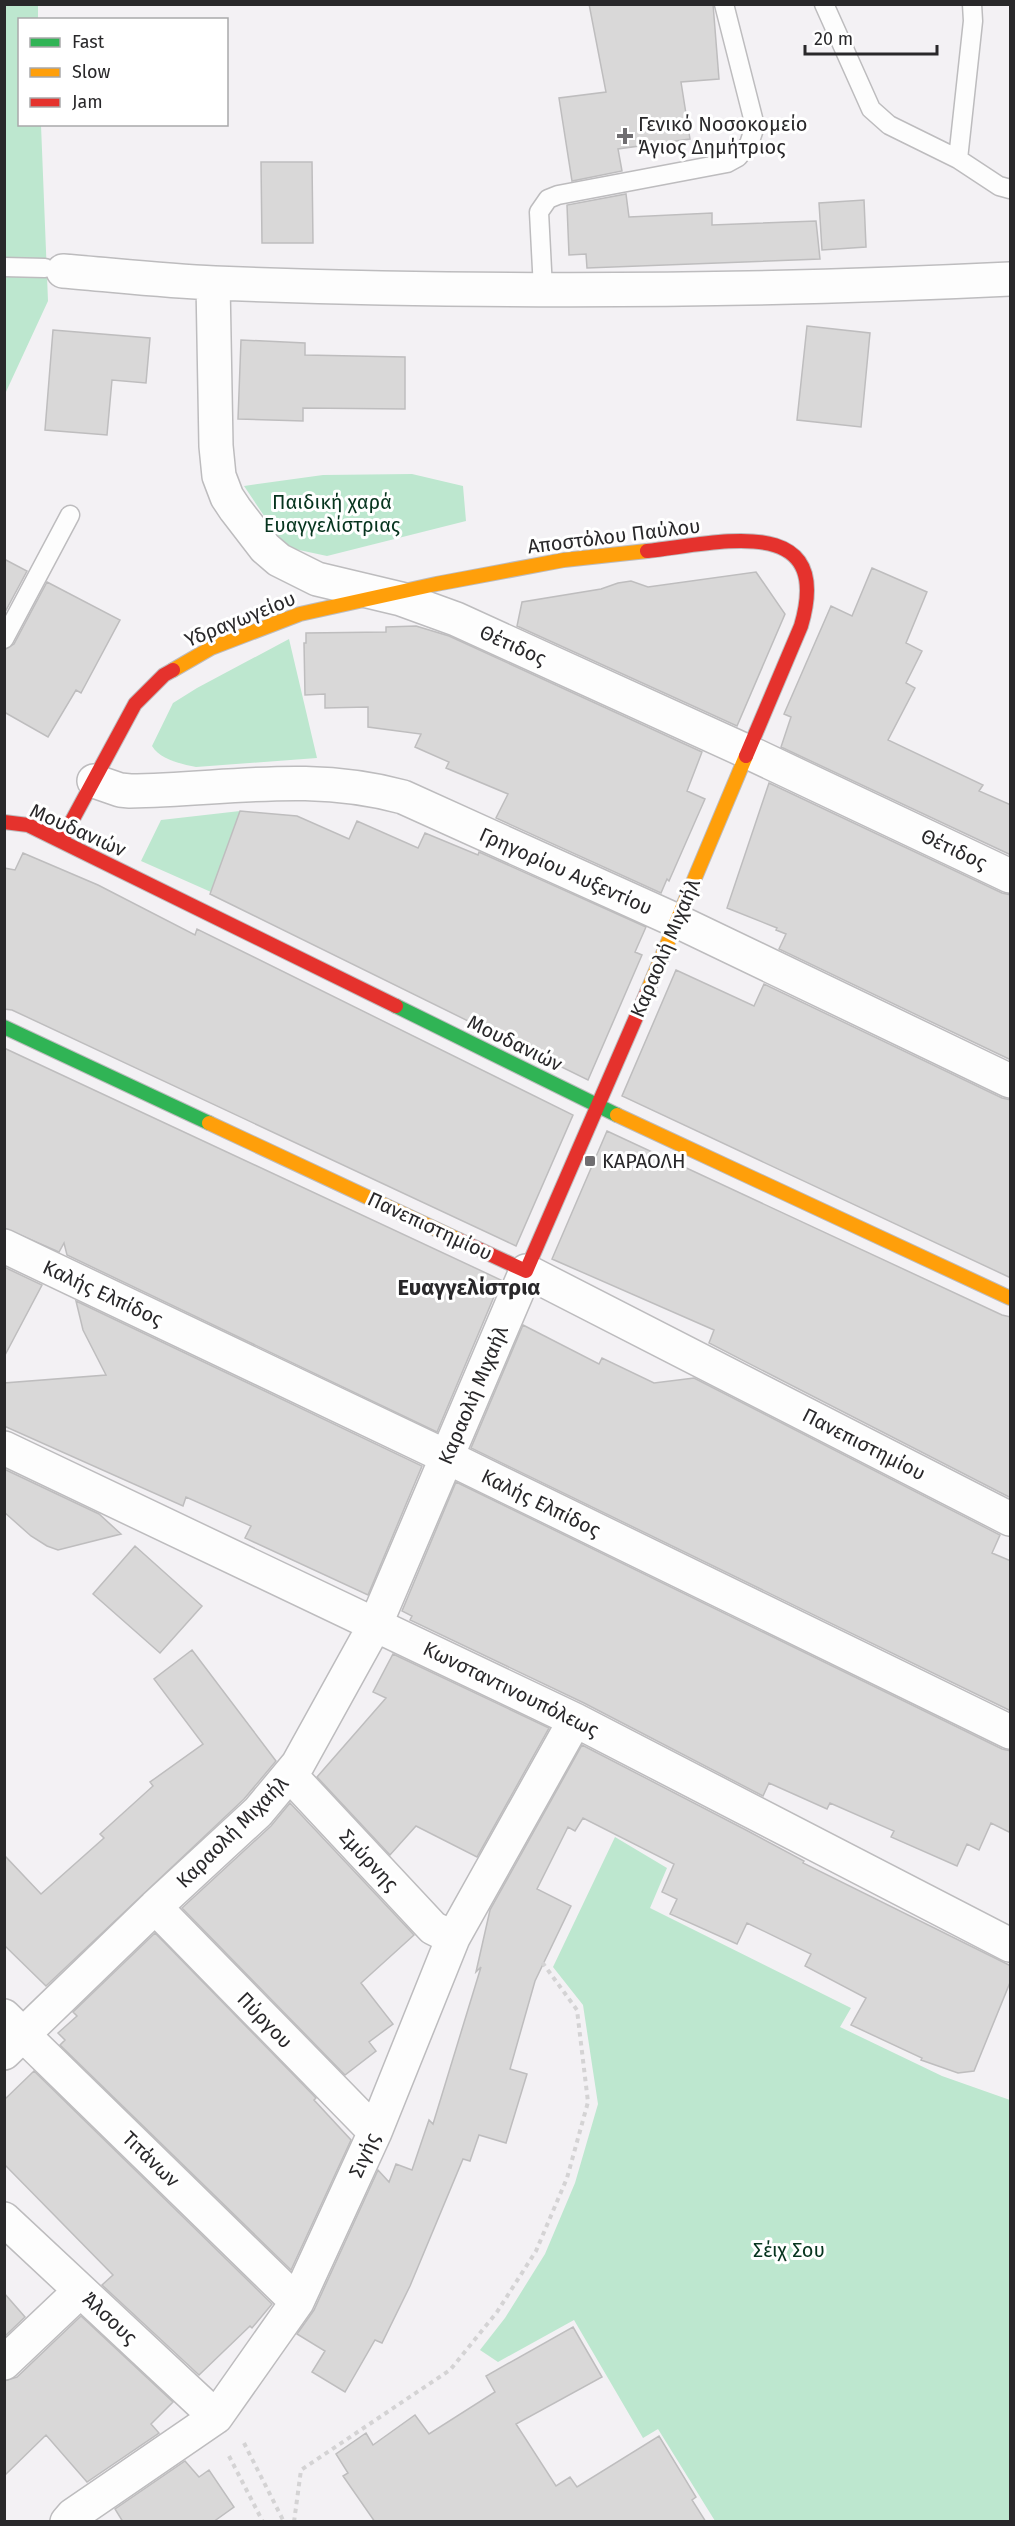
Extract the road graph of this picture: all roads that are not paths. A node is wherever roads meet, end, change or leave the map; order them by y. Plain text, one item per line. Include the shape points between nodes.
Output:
1 (724, 4) edge
2 (824, 4) edge
3 (972, 4) edge
4 (958, 159) junction
5 (1011, 189) edge
6 (4, 267) edge
7 (54, 269) joint
8 (1011, 279) edge
9 (213, 283) junction
10 (543, 289) junction
11 (70, 515) dead end
12 (384, 595) junction
13 (808, 605) joint
14 (4, 639) edge
15 (748, 752) junction
16 (94, 781) junction
17 (4, 822) edge
18 (61, 841) junction
19 (1011, 876) edge
20 (677, 921) junction
21 (4, 1027) edge
22 (1011, 1081) edge
23 (598, 1106) junction
24 (4, 1246) edge
25 (526, 1271) junction
26 (1011, 1298) edge
27 (4, 1448) edge
28 (447, 1457) junction
29 (1011, 1519) edge
30 (375, 1623) junction
31 (575, 1719) junction
32 (1011, 1732) edge
33 (290, 1775) junction
34 (155, 1907) junction
35 (453, 1938) junction
36 (1011, 1945) edge
37 (11, 2034) edge
38 (375, 2132) junction
39 (4, 2218) edge
40 (80, 2291) junction
41 (297, 2302) junction
42 (4, 2363) edge
43 (217, 2414) junction
44 (67, 2522) edge

1 - 10 lane via 752,107 755,126 749,144 727,163 548,199 539,212
2 - 4 lane via 871,108 889,125
3 - 4 lane
4 - 5 lane via 999,186
6 - 7 lane
7 - 9 street
8 - 10 street via 769,288
9 - 10 street
9 - 12 street, Θέτιδος via 216,446 219,476 227,497 279,560 317,579
11 - 14 lane
12 - 13 street, Αποστόλου Παύλου via 532,565 757,540 775,544 797,558 809,583
12 - 15 street, Θέτιδος via 456,619
12 - 16 street, Υδραγωγείου via 280,620 210,648 176,667 135,704
13 - 15 street, Καραολή Μιχαήλ
15 - 19 street, Θέτιδος
15 - 20 street, Καραολή Μιχαήλ
16 - 18 street, Υδραγωγείου
16 - 20 street, Γρηγορίου Αυξεντίου via 130,791 285,782 367,787 403,797
17 - 18 street, Μουδανιών via 28,825
18 - 23 street, Μουδανιών
20 - 22 street, Γρηγορίου Αυξεντίου
20 - 23 street, Καραολή Μιχαήλ
21 - 25 street, Πανεπιστημίου
23 - 25 street, Καραολή Μιχαήλ
23 - 26 street, Μουδανιών
24 - 28 street, Καλής Ελπίδος
25 - 28 street, Καραολή Μιχαήλ
25 - 29 street, Πανεπιστημίου
27 - 30 street, Κωνσταντινουπόλεως
28 - 30 street, Καραολή Μιχαήλ
28 - 32 street, Καλής Ελπίδος
30 - 31 street, Κωνσταντινουπόλεως
30 - 33 street, Καραολή Μιχαήλ
31 - 35 street, Σιγής
31 - 36 street, Κωνσταντινουπόλεως
33 - 34 street, Καραολή Μιχαήλ via 258,1812
33 - 35 street, Σμύρνης via 433,1928
34 - 37 street, Καραολή Μιχαήλ
34 - 38 street, Πύργου
35 - 38 street, Σιγής
37 - 41 street, Τιτάνων
38 - 41 street, Σιγής
39 - 40 street, Άλσους
40 - 42 street
40 - 43 street, Άλσους
41 - 43 street, Σιγής
43 - 44 street, Σιγής

